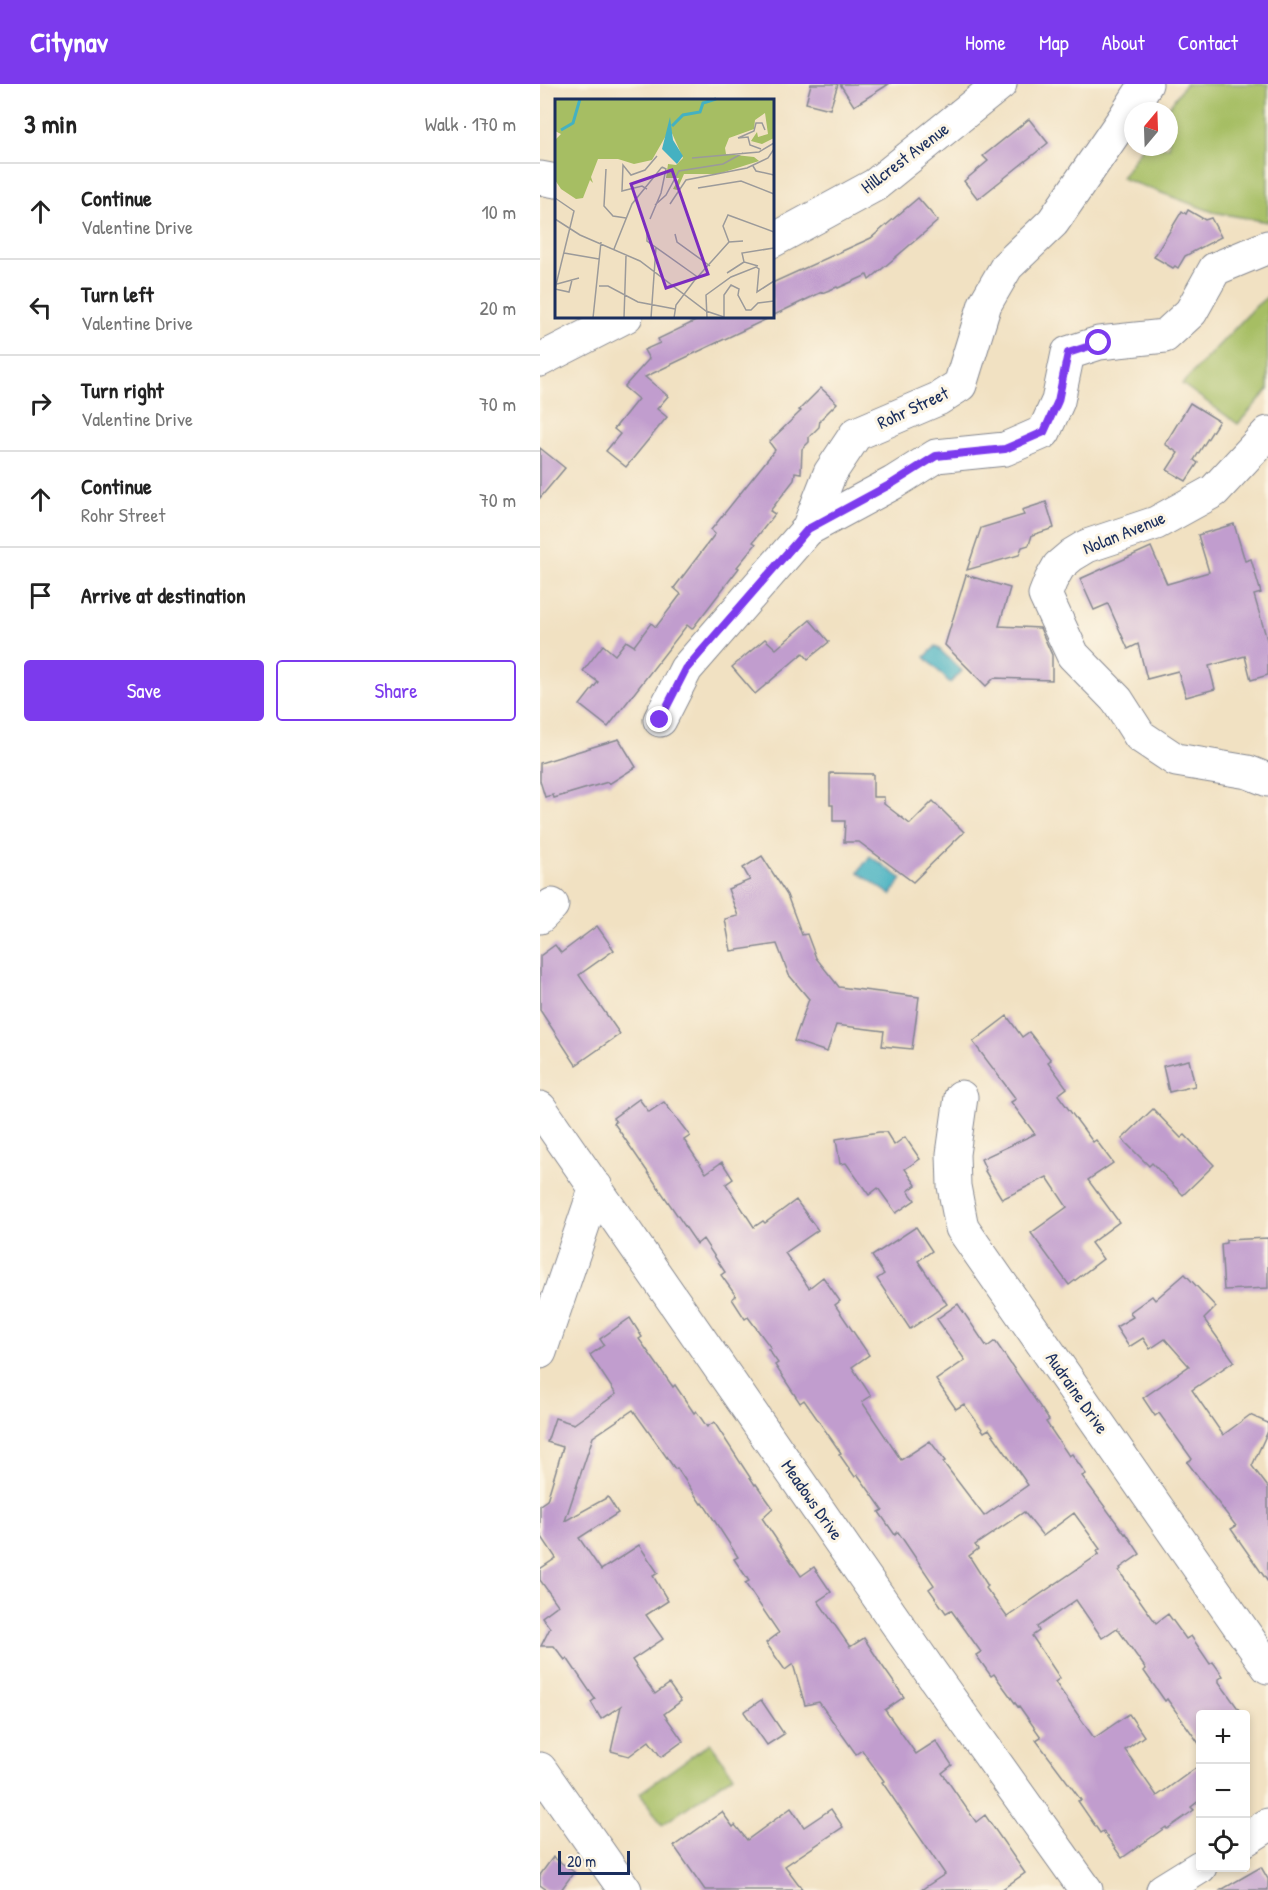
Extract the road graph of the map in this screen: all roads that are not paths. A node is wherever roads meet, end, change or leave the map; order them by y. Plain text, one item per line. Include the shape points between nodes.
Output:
1 (1000, 84) edge
2 (1146, 84) edge
3 (540, 178) edge
4 (555, 181) edge
5 (774, 240) edge
6 (1268, 247) edge
7 (622, 318) edge
8 (540, 360) edge
9 (1268, 433) edge
10 (808, 529) junction
11 (660, 720) dead end
12 (1268, 780) edge
13 (962, 1097) dead end
14 (540, 1108) edge
15 (596, 1187) junction
16 (540, 1352) edge
17 (1268, 1667) edge
18 (540, 1769) edge
19 (1268, 1825) edge
20 (1250, 1836) edge
21 (1196, 1869) edge
22 (625, 1890) edge
23 (1086, 1890) edge
24 (1162, 1890) edge

1 - 5 street, Hillcrest Avenue via 875,184
2 - 10 street, Rohr Street via 1053,222 1007,266 985,304 960,386 856,434 830,473
3 - 4 street
6 - 10 street via 1215,268 1191,312 1165,336 1099,343 1068,353 1058,401 1044,432 1005,449 936,456
7 - 8 street
9 - 12 street, Nolan Avenue via 1214,491 1156,523 1087,546 1072,555 1059,566 1045,595 1073,655 1117,700 1140,736 1176,760 1248,772
10 - 11 street, Rohr Street via 686,669
13 - 17 street, Audraine Drive via 953,1154 962,1228
14 - 15 street, Meadows Drive
15 - 16 street
15 - 23 street, Meadows Drive
18 - 22 street
19 - 20 street
21 - 24 street

